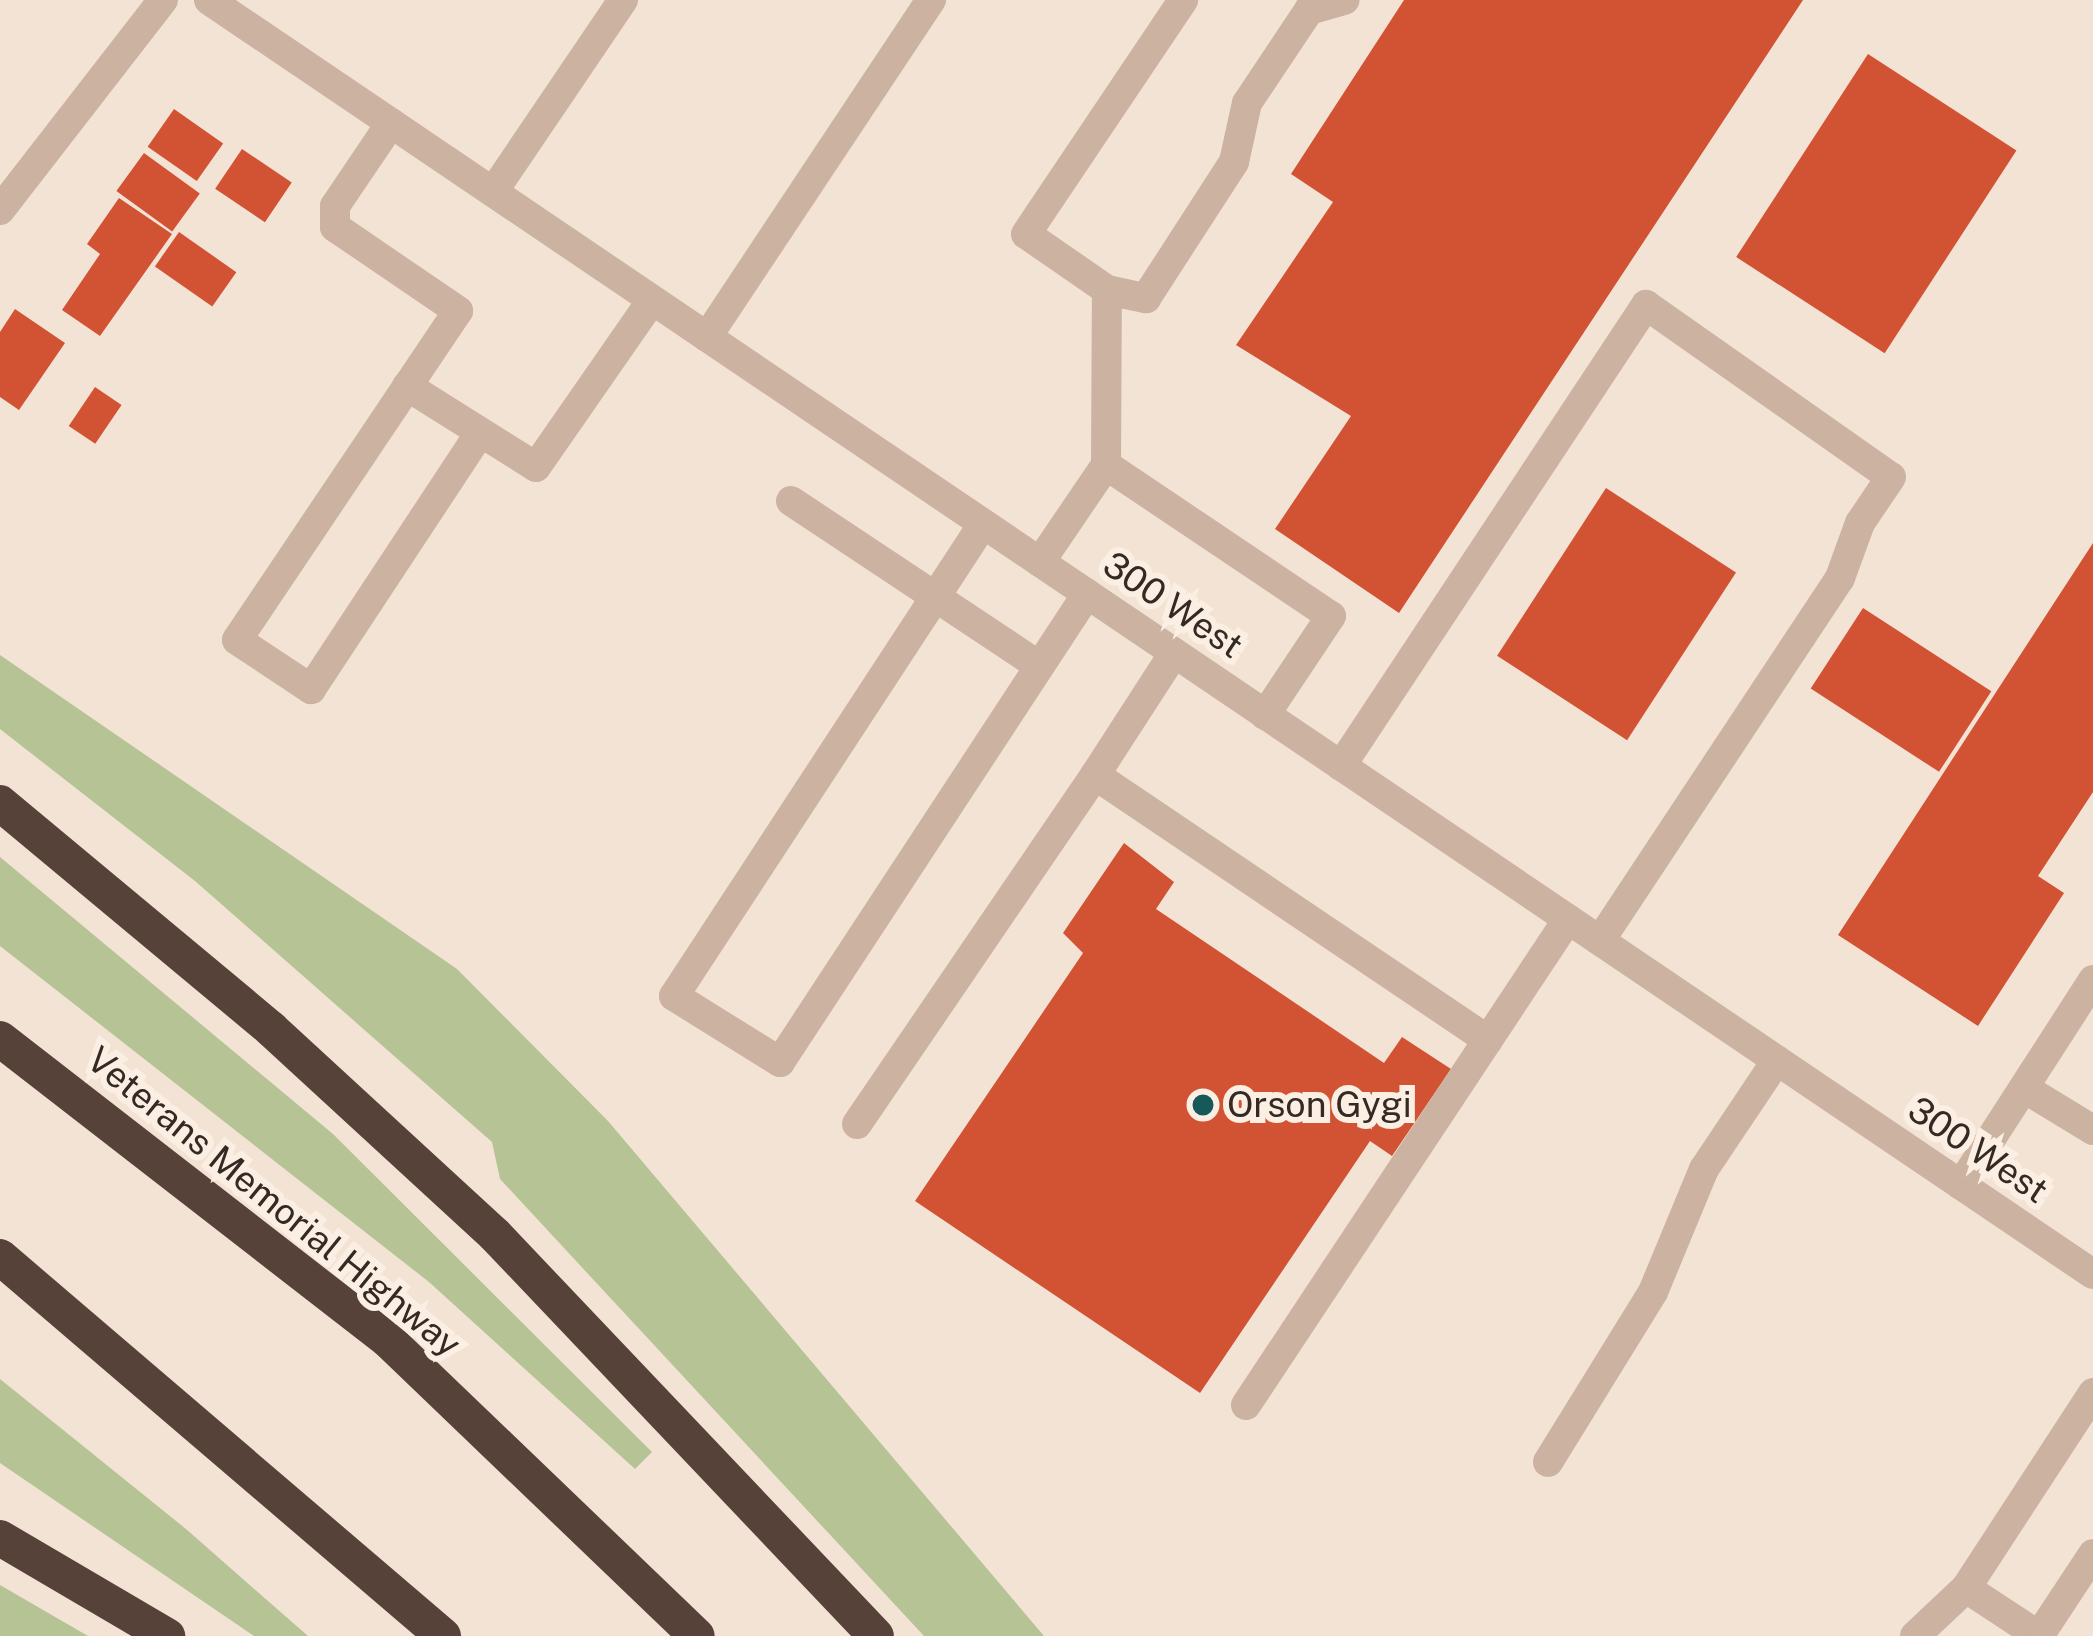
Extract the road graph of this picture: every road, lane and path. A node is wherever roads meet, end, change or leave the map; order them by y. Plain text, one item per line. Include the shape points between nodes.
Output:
1 (163, 0) edge
2 (623, 0) edge
3 (931, 0) edge
4 (1183, 0) edge
5 (1345, 0) edge
6 (214, 1) edge
7 (391, 123) junction
8 (493, 192) junction
9 (0, 211) edge
10 (1107, 290) junction
11 (652, 300) junction
12 (707, 337) junction
13 (407, 386) junction
14 (480, 433) junction
15 (1106, 465) junction
16 (791, 501) dead end
17 (983, 524) junction
18 (1040, 562) junction
19 (1088, 594) junction
20 (935, 597) junction
21 (1174, 653) junction
22 (1039, 666) junction
23 (1265, 715) junction
24 (1341, 766) junction
25 (1095, 775) junction
26 (0, 803) edge
27 (1568, 919) junction
28 (1600, 941) junction
29 (2093, 980) edge
30 (0, 1040) edge
31 (1488, 1040) junction
32 (1777, 1060) junction
33 (2024, 1088) junction
34 (856, 1124) dead end
35 (2093, 1130) edge
36 (1960, 1185) junction
37 (0, 1257) edge
38 (2093, 1274) edge
39 (2093, 1393) edge
40 (1246, 1406) dead end
41 (1548, 1462) dead end
42 (0, 1538) edge
43 (2093, 1554) edge
44 (1966, 1588) junction
45 (167, 1636) edge
46 (443, 1636) edge
47 (697, 1636) edge
48 (876, 1636) edge
49 (1915, 1636) edge
50 (2039, 1636) edge

1 - 9 street
2 - 8 street
3 - 12 street
4 - 10 street via 1026,234
5 - 10 street via 1309,10 1247,103 1234,162 1145,298
6 - 7 street, 300 West
7 - 8 street, 300 West
7 - 13 street via 335,206 335,227 458,311
8 - 11 street, 300 West
10 - 15 street
11 - 12 street, 300 West
11 - 14 street via 536,467
12 - 17 street, 300 West
13 - 14 street
13 - 14 street via 237,640 311,689
15 - 18 street
15 - 23 street via 1330,616
16 - 20 street
17 - 18 street, 300 West
17 - 20 street
18 - 19 street, 300 West
19 - 21 street, 300 West
19 - 22 street
20 - 22 street
20 - 22 street via 674,996 780,1062
21 - 23 street, 300 West
21 - 25 street
23 - 24 street, 300 West
24 - 27 street, 300 West
24 - 28 street via 1646,305 1892,476 1860,524 1840,578
25 - 31 street
25 - 34 street
26 - 48 highway via 271,1029 495,1235
27 - 28 street, 300 West
27 - 31 street
28 - 32 street, 300 West
29 - 33 street
30 - 47 highway, Veterans Memorial Highway via 387,1339
31 - 40 street
32 - 36 street, 300 West
32 - 41 street via 1704,1169 1653,1292
33 - 35 street
33 - 36 street
36 - 38 street, 300 West
37 - 46 highway
39 - 44 street
42 - 45 highway
43 - 50 street
44 - 49 street
44 - 50 street

